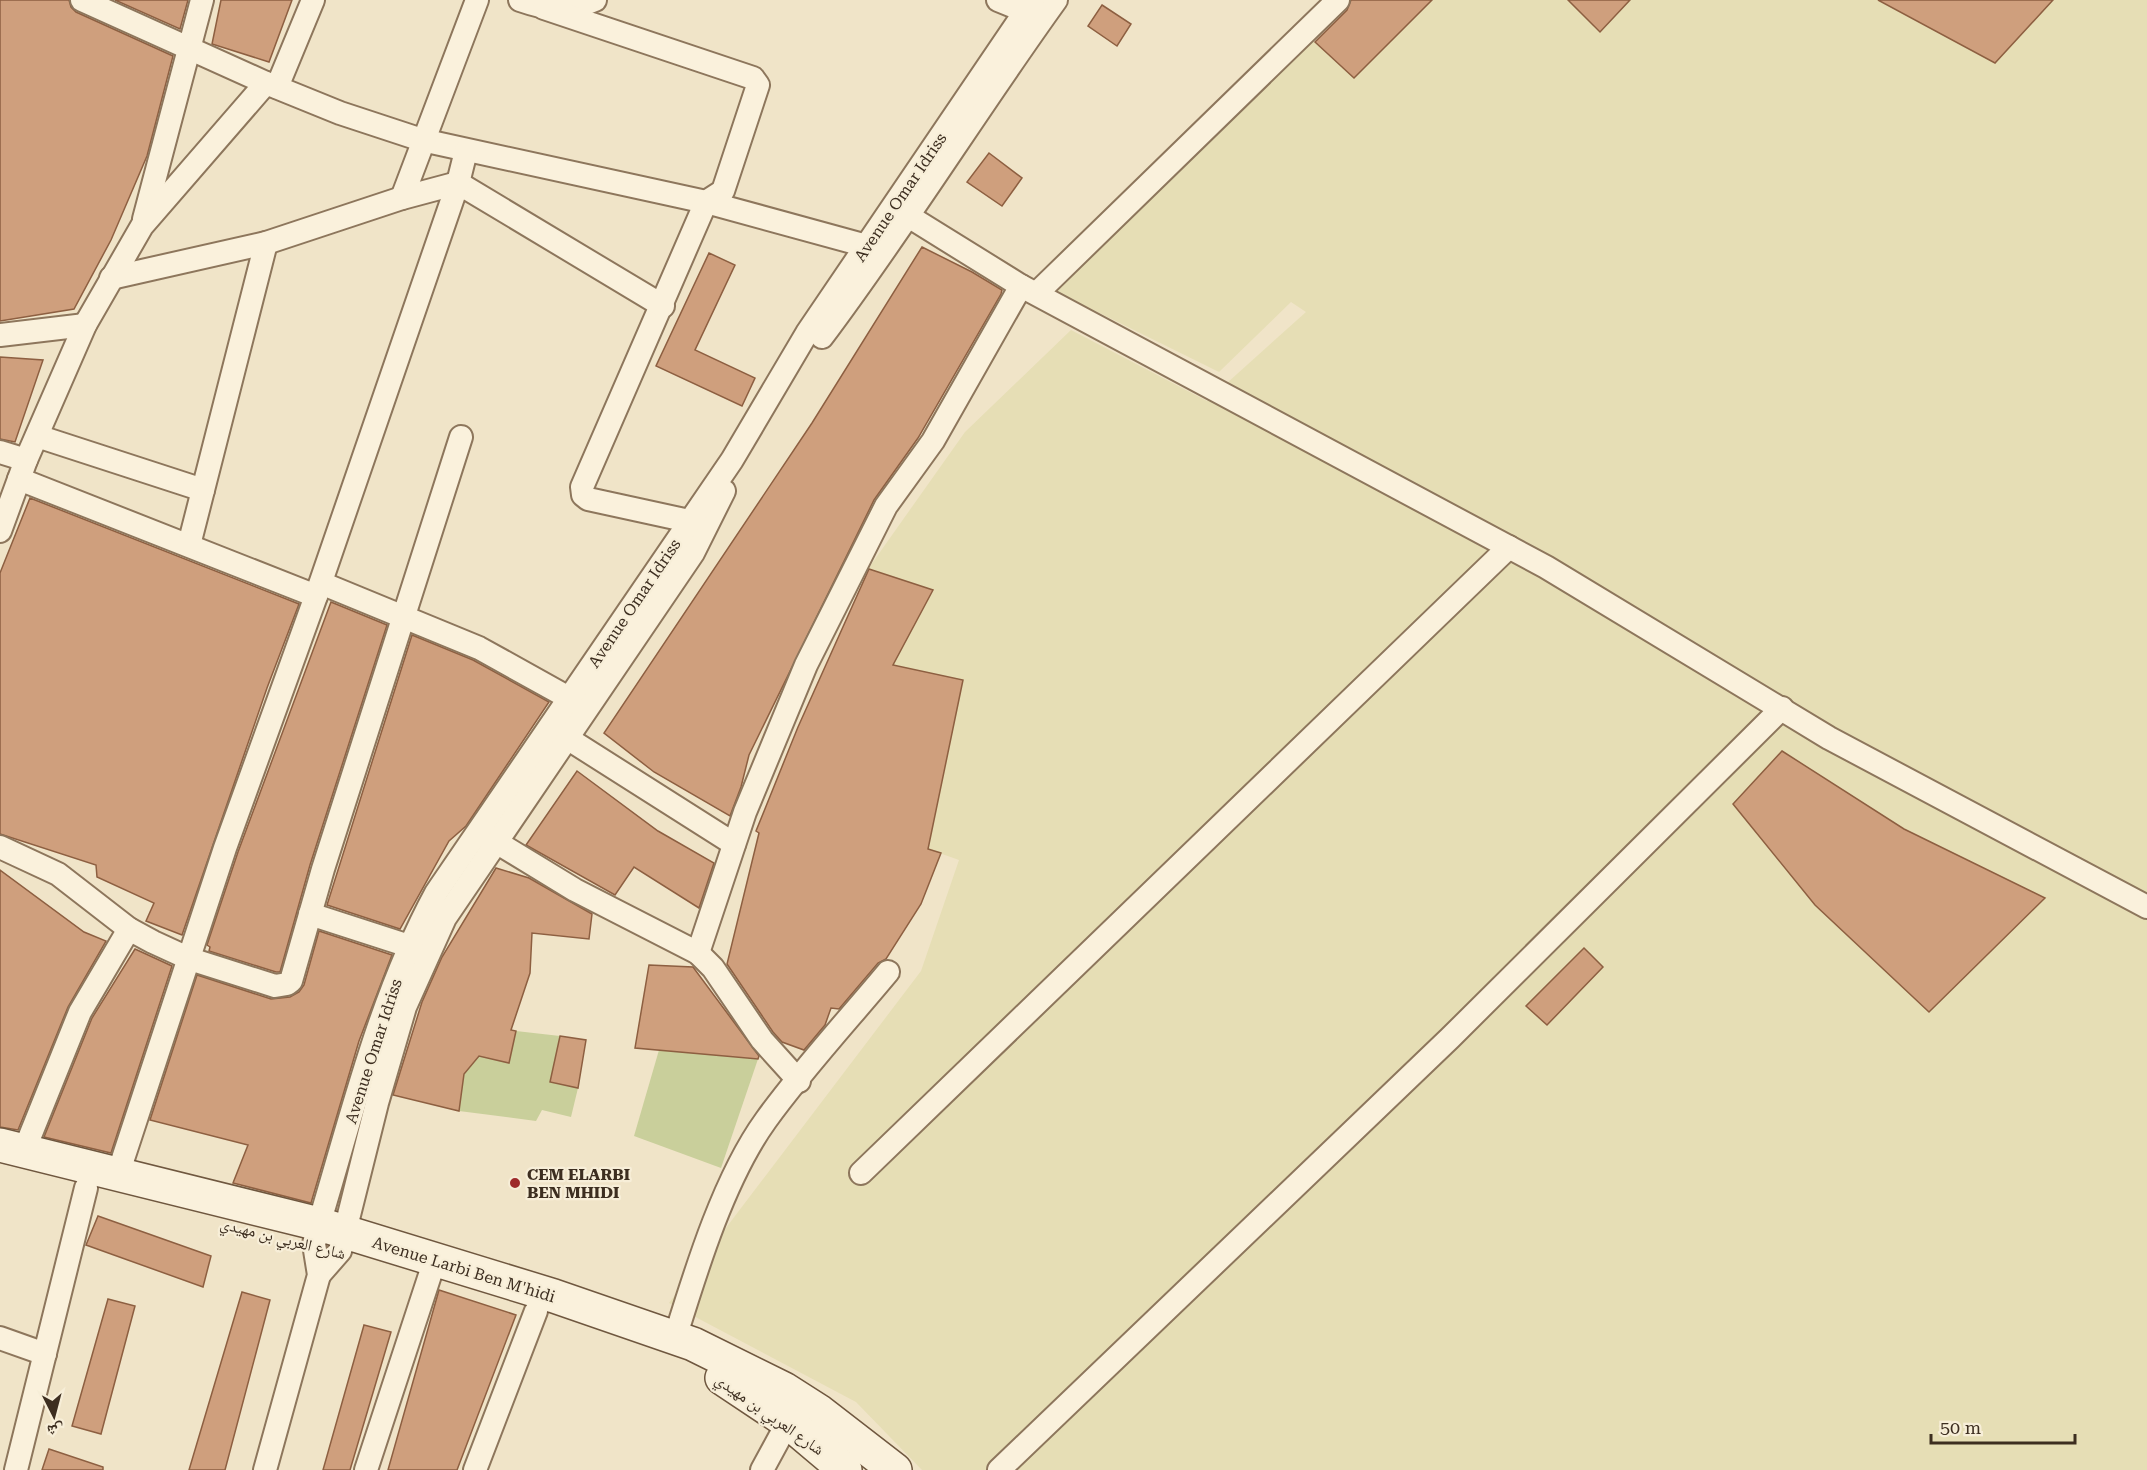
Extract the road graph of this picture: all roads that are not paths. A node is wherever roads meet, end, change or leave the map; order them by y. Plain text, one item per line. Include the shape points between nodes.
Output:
1 (82, 0) edge
2 (202, 0) edge
3 (313, 0) edge
4 (477, 0) edge
5 (520, 0) edge
6 (595, 0) edge
7 (998, 0) edge
8 (1056, 0) edge
9 (1338, 0) edge
10 (1029, 5) edge
11 (544, 8) junction
12 (190, 49) junction
13 (271, 85) junction
14 (422, 140) junction
15 (466, 151) junction
16 (458, 183) junction
17 (402, 198) junction
18 (706, 202) junction
19 (901, 211) junction
20 (142, 226) junction
21 (266, 243) junction
22 (867, 246) junction
23 (111, 278) junction
24 (1029, 290) junction
25 (663, 306) junction
26 (85, 325) junction
27 (0, 335) edge
28 (37, 436) junction
29 (461, 437) dead end
30 (0, 452) edge
31 (22, 470) junction
32 (203, 490) junction
33 (689, 521) junction
34 (0, 531) edge
35 (189, 545) junction
36 (1509, 547) junction
37 (318, 590) junction
38 (405, 616) junction
39 (569, 698) junction
40 (1782, 708) junction
41 (567, 738) junction
42 (487, 837) junction
43 (734, 844) junction
44 (0, 847) edge
45 (2147, 907) edge
46 (310, 914) junction
47 (129, 929) junction
48 (409, 946) junction
49 (698, 953) junction
50 (190, 959) junction
51 (888, 972) dead end
52 (798, 1081) junction
53 (8, 1153) edge
54 (861, 1173) dead end
55 (118, 1174) junction
56 (86, 1188) junction
57 (328, 1245) junction
58 (430, 1275) junction
59 (536, 1311) junction
60 (0, 1338) edge
61 (675, 1338) junction
62 (45, 1354) junction
63 (788, 1422) junction
64 (16, 1470) edge
65 (265, 1470) edge
66 (366, 1470) edge
67 (475, 1470) edge
68 (762, 1470) edge
69 (845, 1470) edge
70 (895, 1470) edge
71 (999, 1470) edge

1 - 12 street
2 - 12 street
3 - 13 street
4 - 14 street
5 - 11 street
6 - 11 street via 574,9
7 - 10 street
8 - 19 street
9 - 24 street
10 - 19 street, Avenue Omar Idriss
11 - 18 street via 755,80 757,90 723,191
12 - 13 street
12 - 20 street
13 - 14 street
13 - 20 street
14 - 15 street
14 - 17 street
15 - 16 street
15 - 18 street
16 - 17 street
16 - 25 street
16 - 37 street
17 - 21 street
18 - 22 street
18 - 25 street
19 - 22 street, Avenue Omar Idriss
19 - 24 street
19 - 41 street via 785,394 751,438 693,553
20 - 23 street
21 - 23 street
21 - 32 street
22 - 33 street, Avenue Omar Idriss via 807,333 732,460
23 - 26 street
24 - 36 street
24 - 43 street via 933,441 886,506 784,713
25 - 33 street via 582,492 588,499
26 - 27 street
26 - 28 street
28 - 31 street
28 - 32 street
29 - 38 street
30 - 31 street
31 - 34 street
31 - 35 street
32 - 35 street
33 - 39 street, Avenue Omar Idriss
35 - 37 street
36 - 40 street
36 - 54 street
37 - 38 street
37 - 50 street via 225,848
38 - 39 street via 479,648
38 - 46 street
39 - 42 street, Avenue Omar Idriss
40 - 45 street via 1988,825
40 - 71 street via 1450,1038
41 - 42 street
41 - 43 street
42 - 48 street, Avenue Omar Idriss via 436,893
42 - 49 street via 584,894
42 - 57 street via 411,991
43 - 49 street
44 - 47 street via 58,874
46 - 48 street
46 - 50 street via 287,984 275,986
47 - 50 street
47 - 53 street via 80,1012
48 - 57 street, Avenue Omar Idriss via 379,1023
49 - 52 street via 713,968 762,1040
50 - 55 street
51 - 52 street
52 - 61 street via 765,1121 727,1195 705,1245
53 - 55 main road, Avenue Larbi Ben M'hidi
53 - 56 main road, شارع العربي بن مهيدي
55 - 57 main road, Avenue Larbi Ben M'hidi
56 - 57 main road, شارع العربي بن مهيدي
56 - 62 street
57 - 58 main road, شارع العربي بن مهيدي
57 - 61 main road, Avenue Larbi Ben M'hidi via 554,1296
57 - 65 street
58 - 59 main road, شارع العربي بن مهيدي
58 - 66 street
59 - 63 main road, شارع العربي بن مهيدي via 664,1351 696,1365
59 - 67 street
60 - 62 street
61 - 70 main road, Avenue Larbi Ben M'hidi via 783,1389 820,1412
62 - 64 street
63 - 68 street
63 - 69 main road, شارع العربي بن مهيدي

